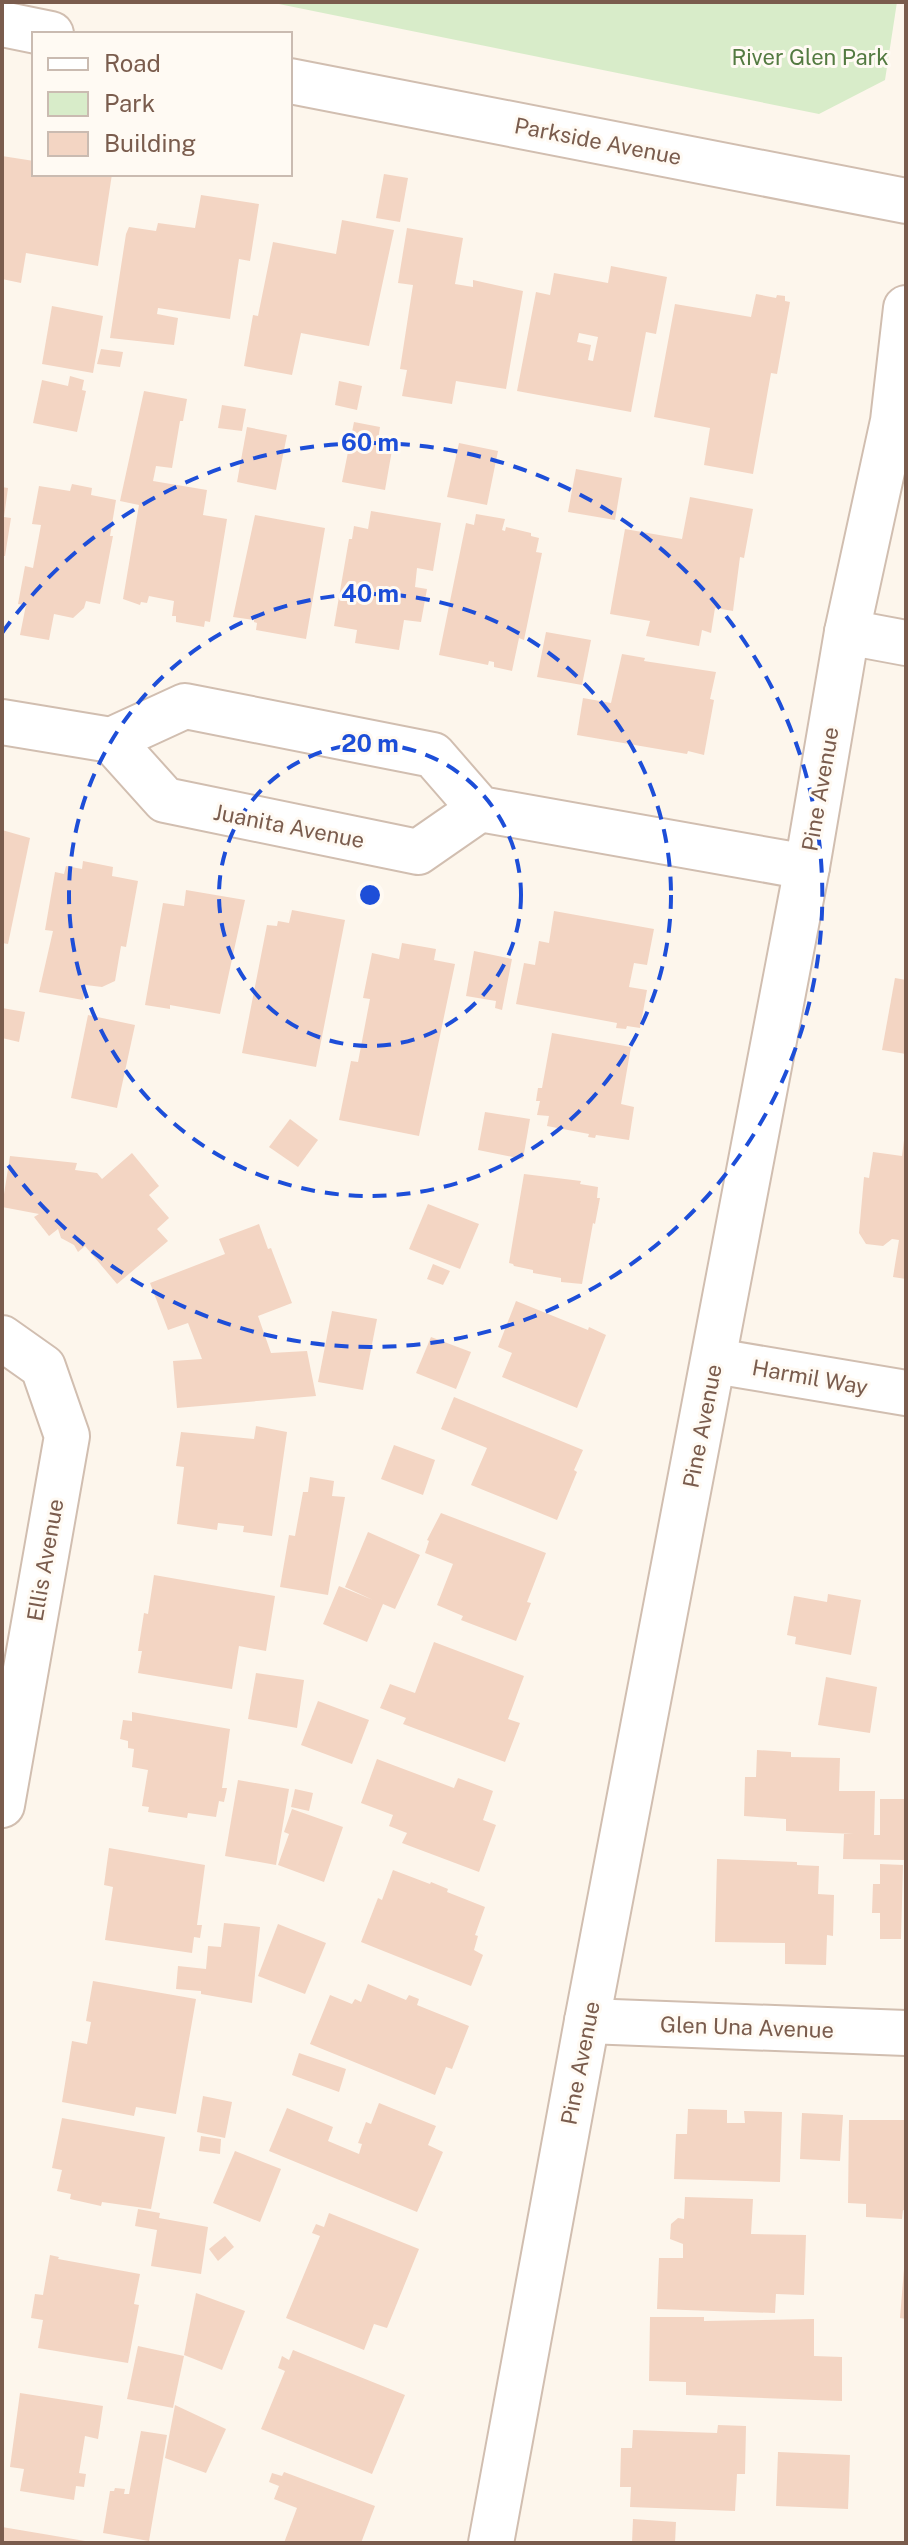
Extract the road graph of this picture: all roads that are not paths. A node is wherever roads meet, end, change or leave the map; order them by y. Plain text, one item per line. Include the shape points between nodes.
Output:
1 (2, 24) edge
2 (41, 32) edge
3 (292, 81) edge
4 (906, 201) edge
5 (906, 308) edge
6 (847, 632) junction
7 (906, 643) edge
8 (2, 722) edge
9 (111, 740) junction
10 (480, 809) junction
11 (807, 867) junction
12 (2, 1338) edge
13 (715, 1361) junction
14 (906, 1393) edge
15 (2, 1805) edge
16 (587, 2021) junction
17 (906, 2033) edge
18 (491, 2543) edge

1 - 2 street
3 - 4 street, Parkside Avenue
5 - 6 street, Pine Avenue via 893,421
6 - 7 street
6 - 11 street, Pine Avenue
8 - 9 street
9 - 10 street via 185,706 433,755
9 - 10 street, Juanita Avenue via 165,800 418,852
10 - 11 street
11 - 13 street, Pine Avenue
12 - 15 street, Ellis Avenue via 43,1367 67,1436
13 - 14 street, Harmil Way
13 - 16 street, Pine Avenue
16 - 17 street, Glen Una Avenue
16 - 18 street, Pine Avenue

